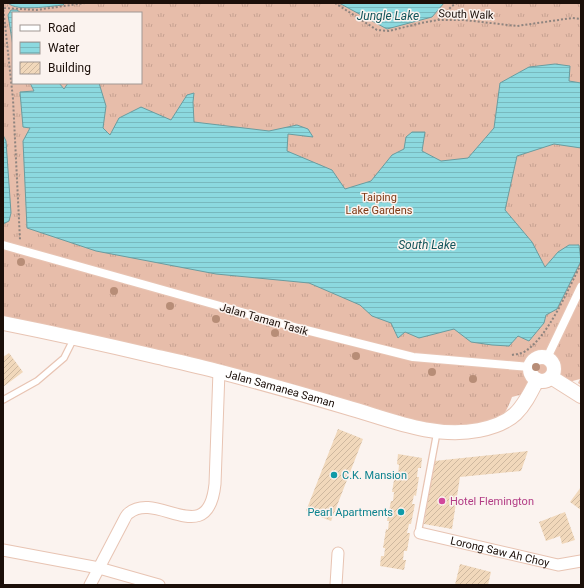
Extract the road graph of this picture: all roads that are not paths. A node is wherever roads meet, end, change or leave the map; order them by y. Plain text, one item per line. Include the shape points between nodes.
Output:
1 (3, 245) edge
2 (581, 287) edge
3 (3, 323) edge
4 (74, 337) junction
5 (547, 358) junction
6 (530, 367) junction
7 (219, 371) junction
8 (544, 378) junction
9 (581, 396) edge
10 (3, 400) edge
11 (437, 431) junction
12 (420, 533) joint
13 (3, 550) edge
14 (338, 553) dead end
15 (581, 562) edge
16 (99, 568) junction
17 (90, 585) edge
18 (159, 585) edge
19 (336, 585) edge

1 - 6 street, Jalan Taman Tasik via 298,328 413,357
2 - 5 street
3 - 4 street, Jalan Samanea Saman
4 - 7 street, Jalan Samanea Saman
4 - 10 lane via 64,358 37,381
5 - 6 street via 536,358
5 - 8 street via 554,370
6 - 8 street via 532,376
7 - 11 street, Jalan Samanea Saman via 416,428
7 - 16 street via 215,484 214,494 206,511 199,516 191,517 151,508 129,513
8 - 9 street
8 - 11 street, Jalan Samanea Saman via 516,415 500,424 478,430
11 - 12 lane
12 - 15 street, Lorong Saw Ah Choy via 558,565
13 - 16 street
14 - 19 street
16 - 17 street
16 - 18 street

